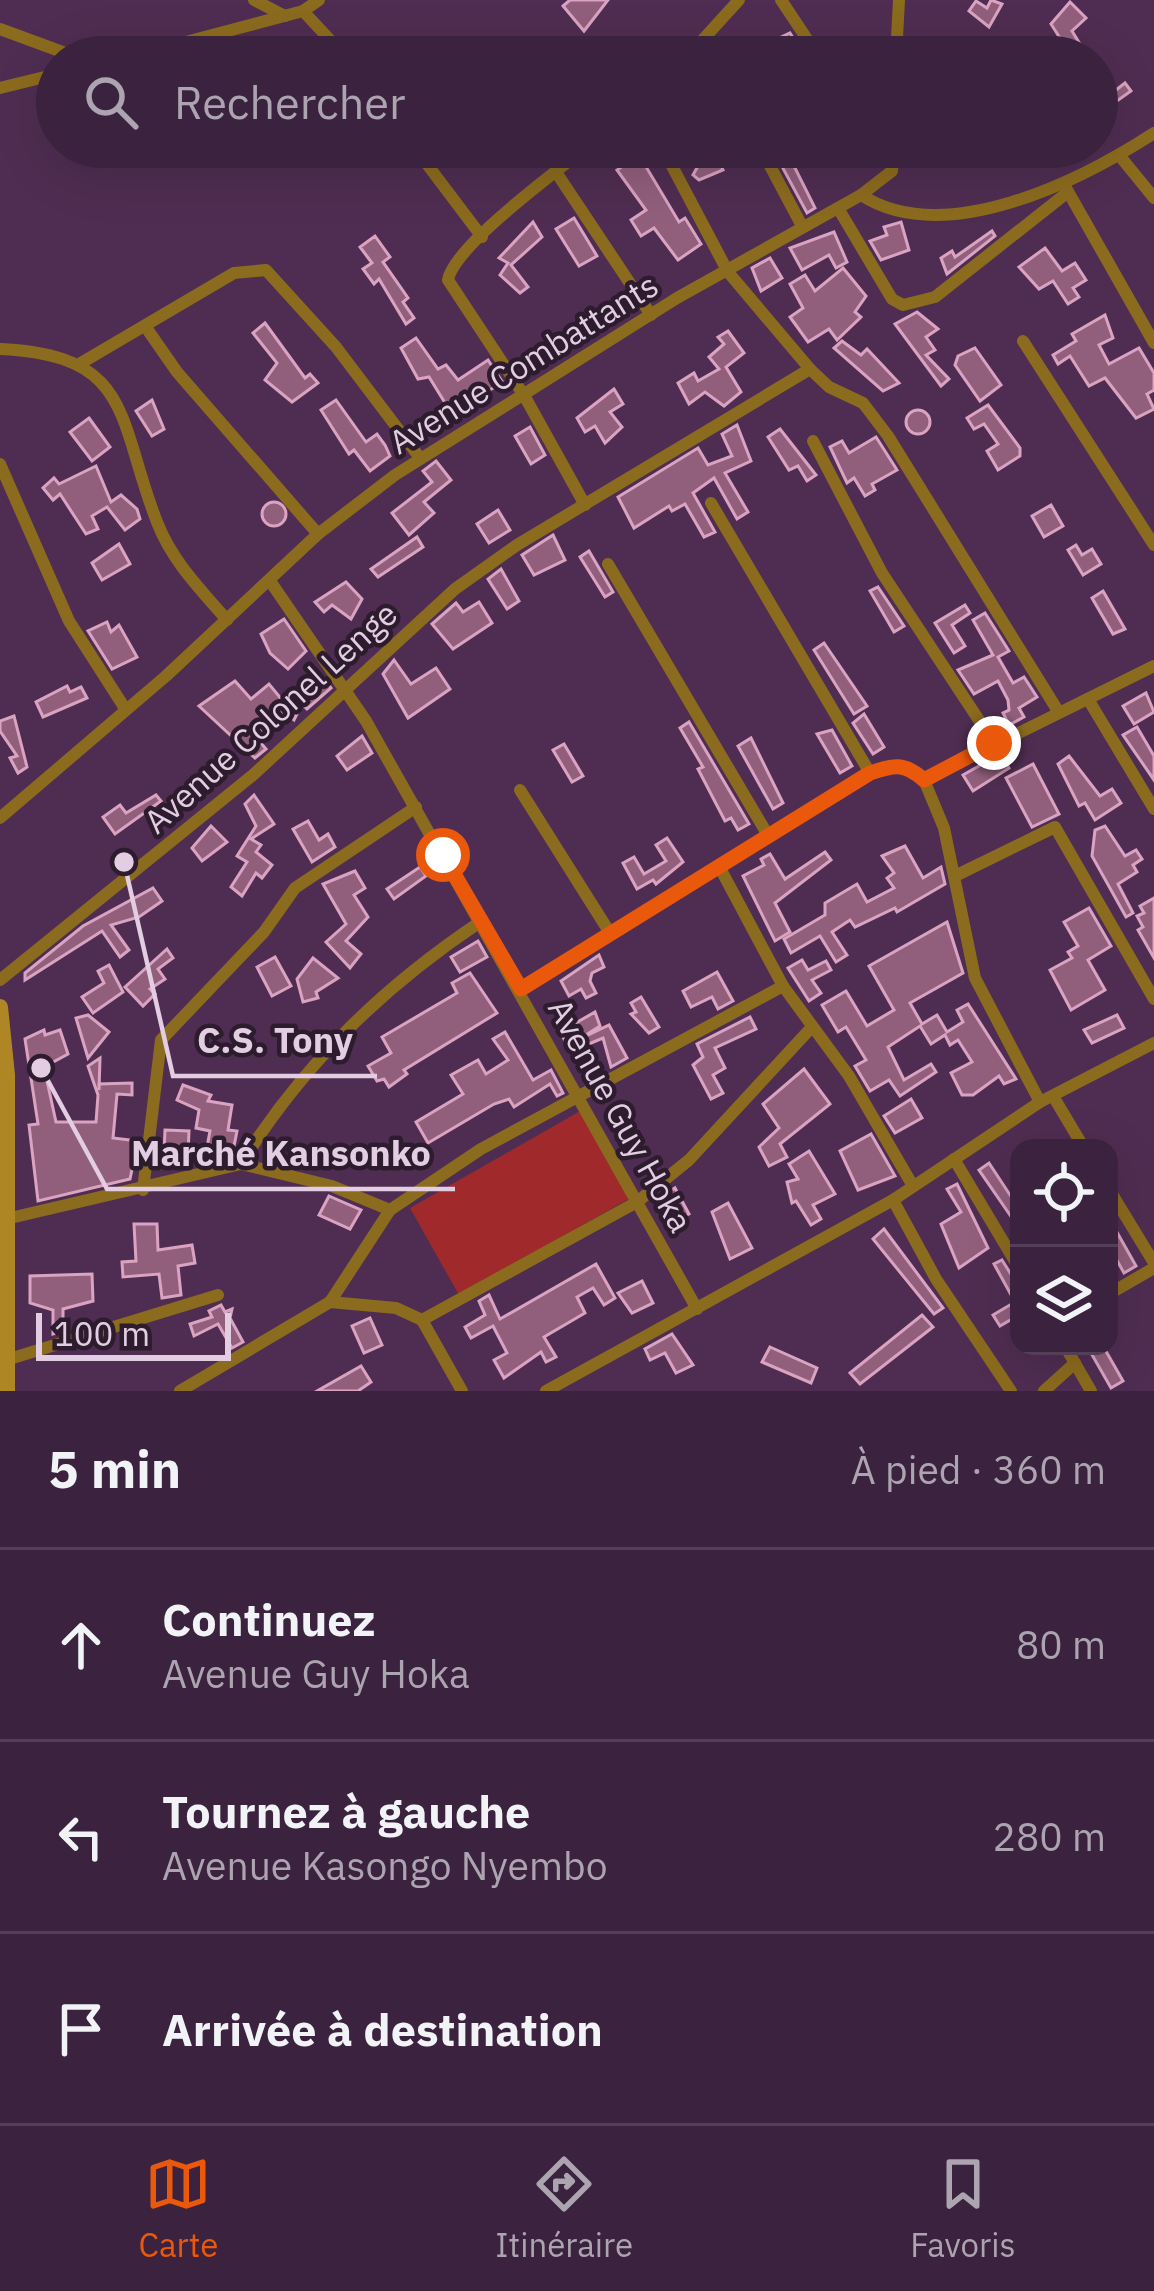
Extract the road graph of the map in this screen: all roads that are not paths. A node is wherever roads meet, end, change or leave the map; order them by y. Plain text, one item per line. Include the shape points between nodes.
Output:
1 (254, 0) edge
2 (319, 0) edge
3 (739, 0) edge
4 (781, 0) edge
5 (898, 0) edge
6 (303, 11) junction
7 (286, 16) junction
8 (0, 28) edge
9 (209, 36) edge
10 (326, 36) edge
11 (705, 36) edge
12 (805, 36) edge
13 (897, 36) edge
14 (36, 42) edge
15 (36, 79) edge
16 (0, 88) edge
17 (1154, 133) edge
18 (1120, 155) joint
19 (430, 168) edge
20 (561, 168) edge
21 (673, 168) edge
22 (771, 168) edge
23 (892, 168) edge
24 (1099, 168) edge
25 (556, 172) junction
26 (1066, 189) junction
27 (860, 195) junction
28 (1154, 198) edge
29 (838, 208) junction
30 (802, 226) junction
31 (482, 237) junction
32 (728, 272) junction
33 (651, 315) junction
34 (145, 326) junction
35 (1023, 341) dead end
36 (1154, 343) edge
37 (0, 349) edge
38 (81, 363) junction
39 (811, 369) junction
40 (525, 397) junction
41 (813, 441) dead end
42 (420, 458) junction
43 (0, 464) edge
44 (711, 503) dead end
45 (585, 505) junction
46 (318, 534) junction
47 (1154, 545) edge
48 (608, 564) dead end
49 (270, 581) junction
50 (227, 620) junction
51 (1154, 666) edge
52 (345, 687) junction
53 (1088, 699) junction
54 (125, 710) junction
55 (1058, 711) junction
56 (994, 743) junction
57 (870, 773) junction
58 (924, 780) junction
59 (520, 790) dead end
60 (416, 807) junction
61 (1154, 809) edge
62 (0, 818) edge
63 (769, 836) junction
64 (720, 868) junction
65 (955, 877) junction
66 (480, 922) junction
67 (610, 933) junction
68 (0, 980) edge
69 (783, 986) junction
70 (521, 989) junction
71 (1154, 999) edge
72 (0, 1007) edge
73 (811, 1028) junction
74 (1154, 1043) edge
75 (580, 1096) junction
76 (1046, 1099) junction
77 (1077, 1139) edge
78 (954, 1159) junction
79 (241, 1163) junction
80 (913, 1186) junction
81 (143, 1190) junction
82 (893, 1200) junction
83 (638, 1202) junction
84 (1118, 1204) edge
85 (390, 1210) junction
86 (6, 1220) junction
87 (1010, 1253) edge
88 (1154, 1266) edge
89 (1118, 1288) edge
90 (218, 1295) dead end
91 (330, 1302) junction
92 (697, 1310) junction
93 (422, 1320) junction
94 (1070, 1355) edge
95 (6, 1360) junction
96 (1075, 1364) junction
97 (575, 1375) junction
98 (7, 1391) edge
99 (179, 1391) edge
100 (462, 1391) edge
101 (546, 1391) edge
102 (581, 1391) edge
103 (1011, 1391) edge
104 (1044, 1391) edge
105 (1091, 1391) edge

1 - 7 street
2 - 6 street
3 - 11 street
4 - 12 street
5 - 13 street
6 - 7 street
6 - 10 street
7 - 9 street
8 - 14 street
15 - 16 street
17 - 18 street
18 - 28 street
19 - 31 street
20 - 25 street
21 - 32 street
22 - 30 street
23 - 27 street
24 - 26 street
25 - 31 street
25 - 33 street
26 - 27 street via 917,214
26 - 29 street via 935,297 914,304 892,299
26 - 36 street
27 - 29 street, Avenue Combattants
29 - 30 street, Avenue Combattants
30 - 32 street, Avenue Combattants
31 - 40 street via 448,280
32 - 33 street, Avenue Combattants
32 - 39 street
33 - 40 street, Avenue Combattants
34 - 38 street
34 - 42 street via 234,273 266,270
34 - 46 street
35 - 47 street
37 - 38 street
38 - 50 street via 116,402 168,546
39 - 45 street, Avenue Colonel Lenge
39 - 55 street via 863,403 888,436
40 - 42 street, Avenue Combattants
40 - 45 street
41 - 56 street via 882,573
42 - 46 street, Avenue Combattants
43 - 54 street via 68,621
44 - 57 street
45 - 52 street, Avenue Colonel Lenge via 455,589
46 - 49 street, Avenue Combattants
48 - 63 street
49 - 50 street, Avenue Combattants
49 - 52 street, Avenue Guy Hoka
50 - 54 street, Avenue Combattants
51 - 53 street
52 - 60 street, Avenue Guy Hoka
52 - 68 street, Avenue Colonel Lenge via 254,775
53 - 55 street
53 - 61 street
54 - 62 street, Avenue Combattants
55 - 56 street
56 - 58 street
57 - 58 street via 896,764
57 - 63 street
58 - 65 street
59 - 67 street
60 - 66 street, Avenue Guy Hoka
60 - 81 street via 295,887 264,932 161,1040
63 - 64 street
64 - 67 street
64 - 69 street
65 - 71 street via 1055,827
65 - 76 street via 975,978
66 - 70 street, Avenue Guy Hoka
66 - 79 street via 373,1001
67 - 70 street
69 - 73 street
69 - 75 street
70 - 75 street, Avenue Guy Hoka
72 - 86 main road
73 - 80 street
73 - 83 street via 689,1160
74 - 76 street
75 - 83 street, Avenue Guy Hoka
75 - 85 street via 481,1148
76 - 77 street
76 - 78 street
78 - 80 street
78 - 87 street
79 - 81 street
79 - 85 street
80 - 82 street
81 - 86 street
82 - 92 street
82 - 103 street
83 - 92 street, Avenue Guy Hoka
83 - 93 street
84 - 88 street
85 - 91 street
86 - 95 main road
88 - 89 street
90 - 95 street
91 - 93 street via 396,1308
91 - 99 street
92 - 97 street
93 - 100 street
94 - 96 street
95 - 98 main road
96 - 104 street
96 - 105 street
97 - 101 street
97 - 102 street

